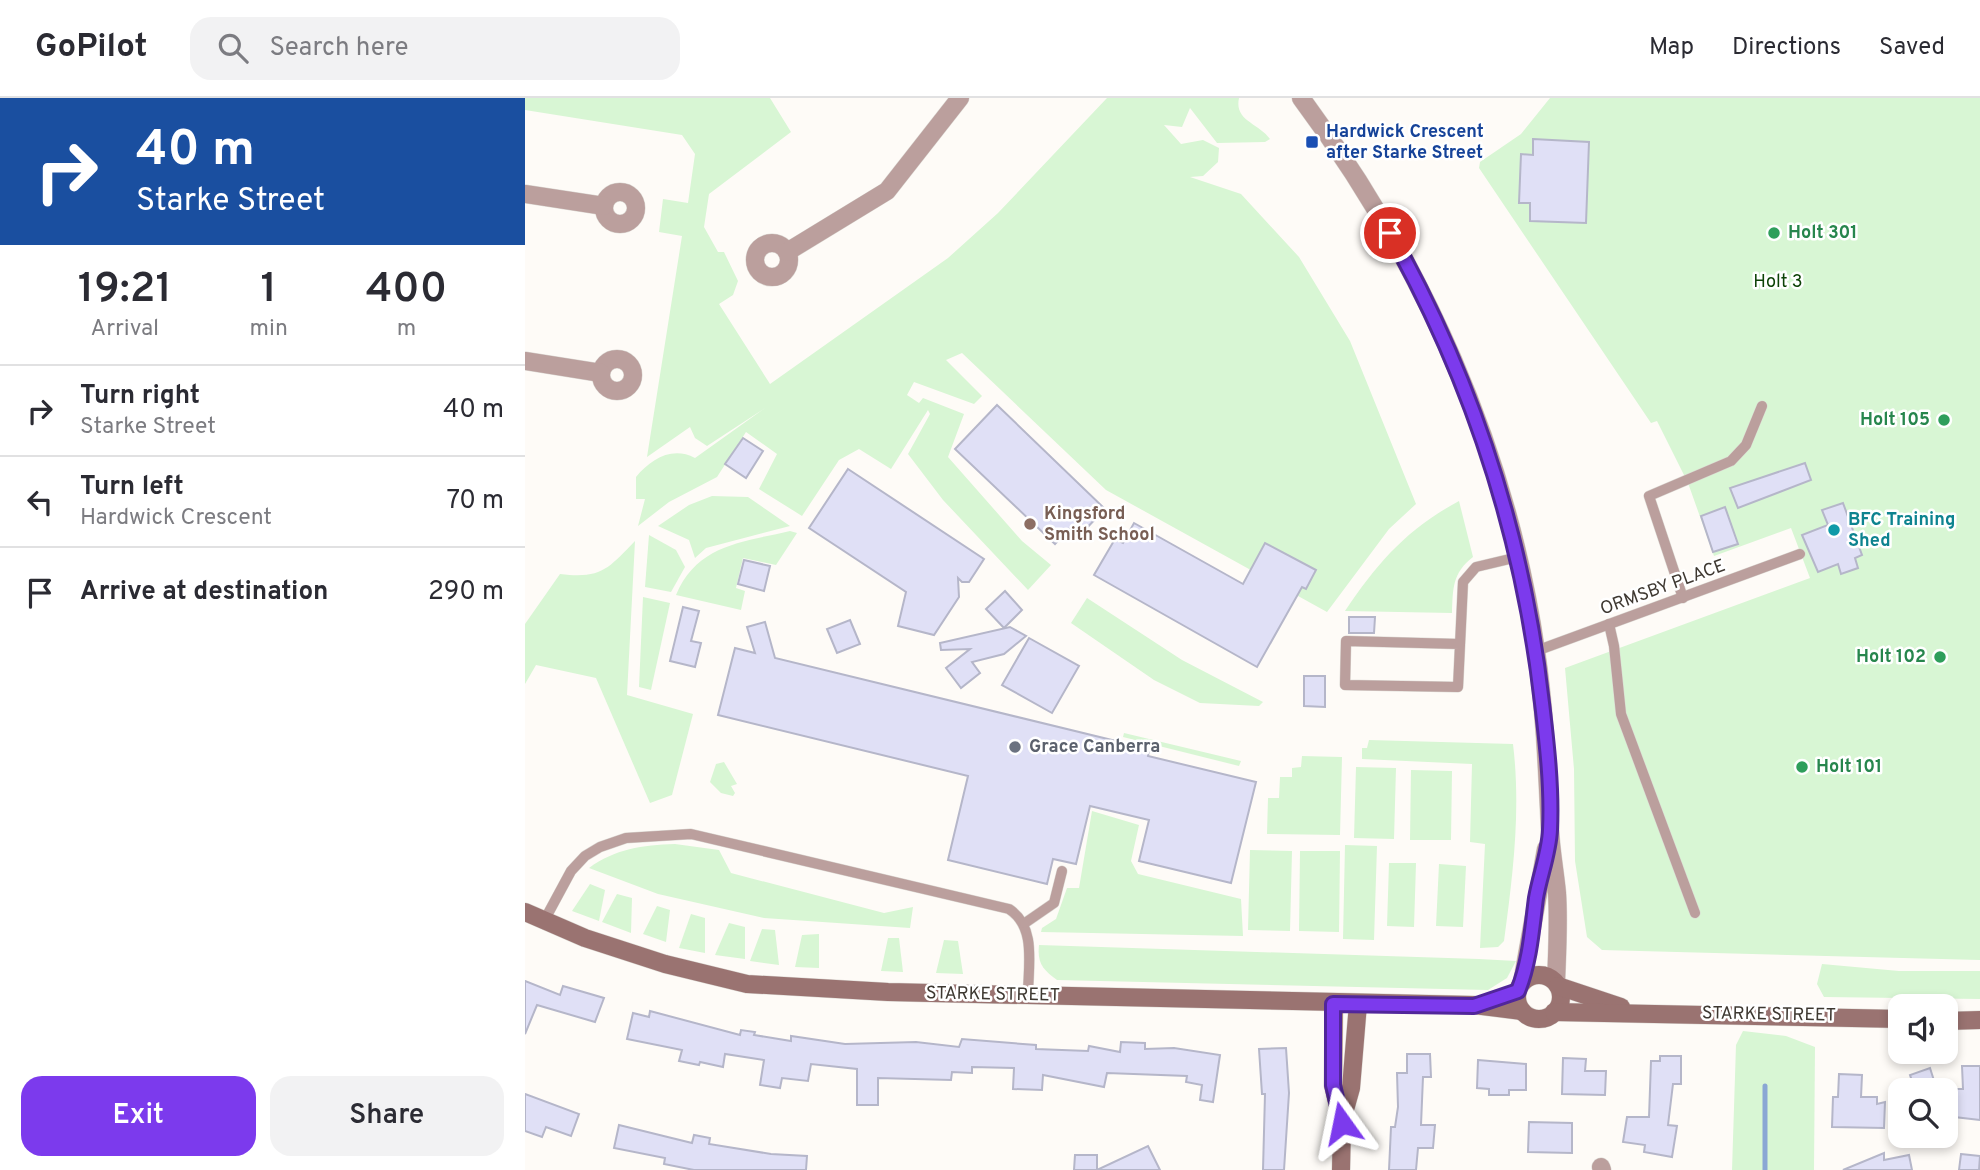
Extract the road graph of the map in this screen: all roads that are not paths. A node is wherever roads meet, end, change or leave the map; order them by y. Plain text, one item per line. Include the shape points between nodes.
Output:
1 (960, 98) edge
2 (1301, 98) edge
3 (525, 194) edge
4 (604, 206) dead end
5 (787, 252) dead end
6 (525, 360) edge
7 (601, 373) dead end
8 (1762, 406) dead end
9 (1800, 554) dead end
10 (1518, 557) junction
11 (1682, 598) junction
12 (1609, 624) junction
13 (1459, 643) junction
14 (1536, 651) junction
15 (1550, 832) junction
16 (1062, 871) dead end
17 (525, 912) edge
18 (1695, 912) dead end
19 (544, 921) junction
20 (1025, 923) junction
21 (1557, 984) junction
22 (1520, 987) junction
23 (1028, 996) junction
24 (1333, 1004) junction
25 (1358, 1004) junction
26 (1474, 1006) junction
27 (1523, 1011) junction
28 (1554, 1012) junction
29 (1638, 1012) junction
30 (1888, 1019) edge
31 (1980, 1020) edge
32 (1958, 1021) edge
33 (1342, 1123) junction
34 (1341, 1170) edge

1 - 5 street via 887,191
2 - 10 street via 1378,211 1446,340 1492,462
3 - 4 street
6 - 7 street
8 - 11 lane via 1746,446 1731,461 1649,496
9 - 11 lane, ORMSBY PLACE
10 - 13 lane via 1476,566 1463,582
10 - 14 street
11 - 12 lane, ORMSBY PLACE
12 - 14 lane, ORMSBY PLACE
12 - 18 lane via 1621,714
13 - 13 lane via 1458,687 1345,685 1346,641
14 - 15 street
15 - 21 street via 1557,896
15 - 22 street
16 - 20 lane via 1054,903
17 - 19 street, STARKE STREET
19 - 20 lane via 571,871 600,847 626,838 691,834 1009,909
19 - 23 street, STARKE STREET via 665,964 747,984
20 - 23 lane
21 - 22 street via 1539,975
21 - 28 street via 1560,1003
21 - 29 street, STARKE STREET
22 - 26 street, STARKE STREET
22 - 27 street
23 - 24 street, STARKE STREET
24 - 25 street, STARKE STREET
24 - 33 street via 1333,1085
25 - 26 street, STARKE STREET
25 - 33 street via 1351,1088
26 - 27 street, STARKE STREET
27 - 28 street via 1536,1018
28 - 29 street, STARKE STREET
29 - 30 street, STARKE STREET
31 - 32 street
33 - 34 street

